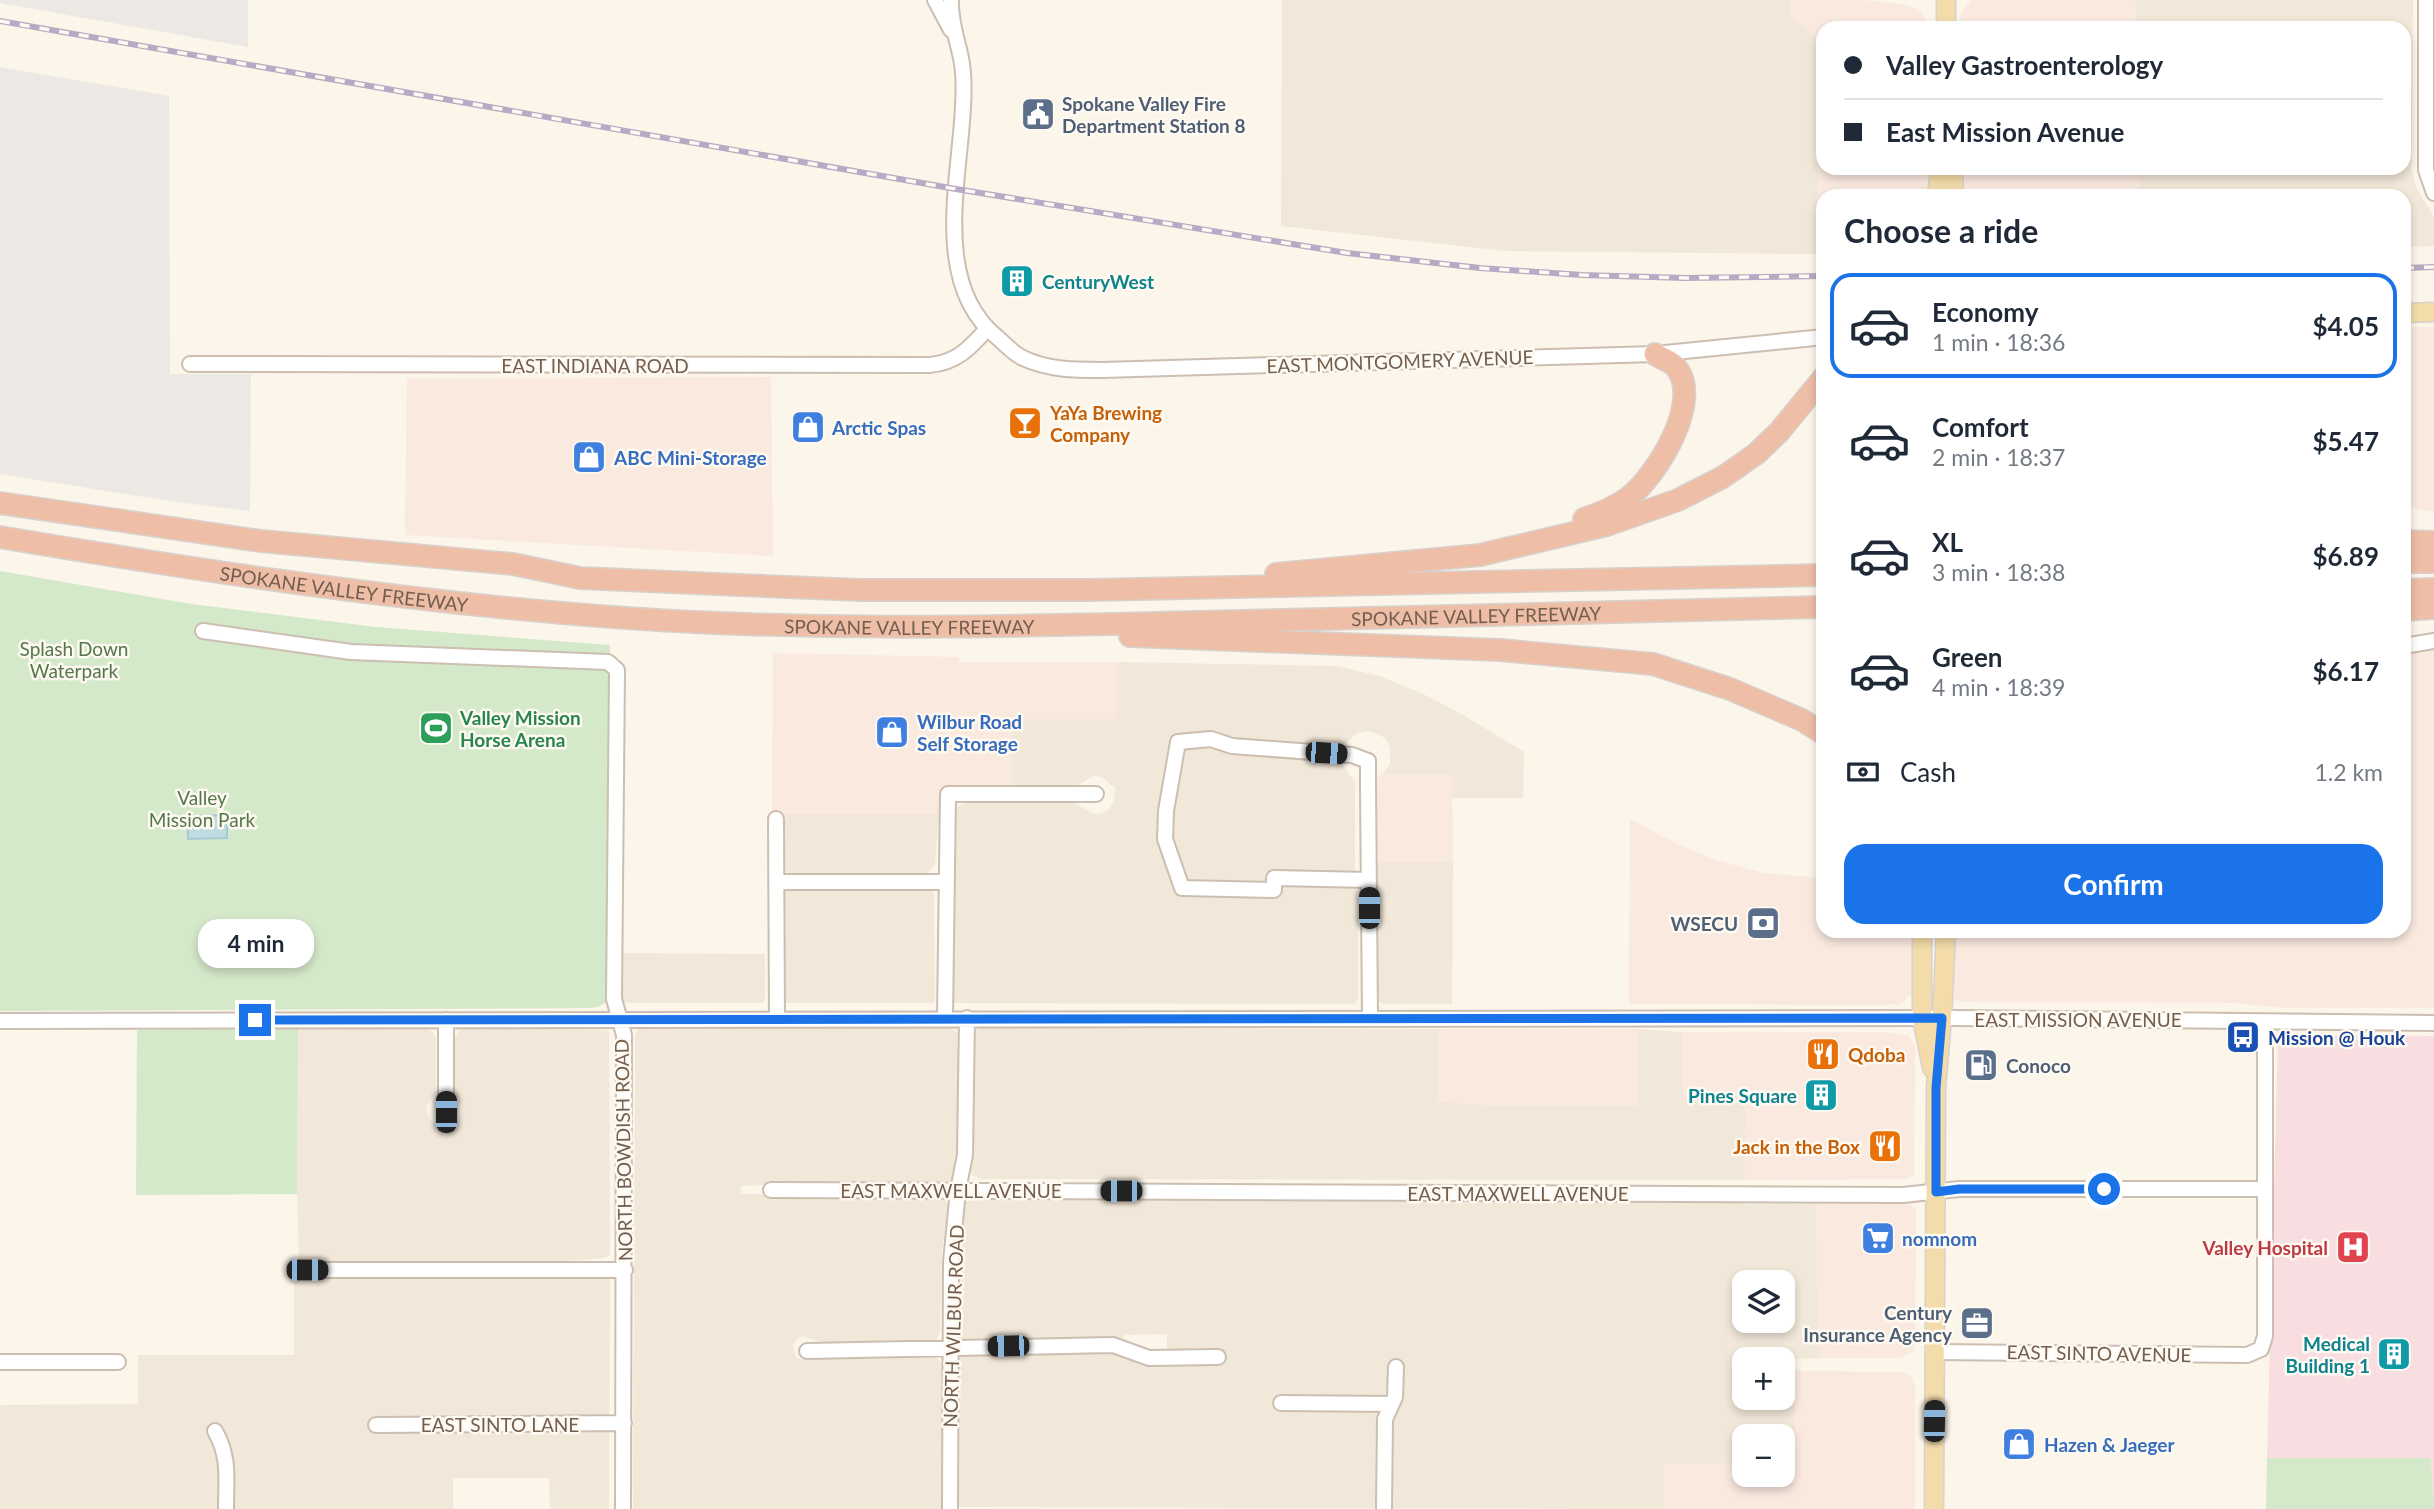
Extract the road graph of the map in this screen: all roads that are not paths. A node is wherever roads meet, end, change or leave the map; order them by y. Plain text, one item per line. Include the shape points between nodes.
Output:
1 (935, 0) edge
2 (951, 0) edge
3 (1946, 0) edge
4 (2426, 0) edge
5 (1946, 21) edge
6 (954, 34) junction
7 (2434, 193) edge
8 (2434, 312) edge
9 (2411, 313) edge
10 (987, 330) junction
11 (1816, 338) edge
12 (1655, 354) junction
13 (190, 364) dead end
14 (1816, 387) edge
15 (0, 503) edge
16 (0, 537) edge
17 (2411, 541) edge
18 (2434, 542) edge
19 (1480, 555) junction
20 (2411, 562) edge
21 (2434, 562) edge
22 (1816, 575) edge
23 (2434, 589) edge
24 (1089, 590) junction
25 (2411, 590) edge
26 (1816, 607) edge
27 (2434, 608) edge
28 (2411, 610) edge
29 (957, 628) junction
30 (202, 631) dead end
31 (2434, 641) edge
32 (2411, 645) edge
33 (1816, 729) edge
34 (1096, 794) dead end
35 (776, 819) dead end
36 (1369, 880) junction
37 (777, 882) junction
38 (946, 882) junction
39 (1922, 938) edge
40 (1946, 938) edge
41 (945, 1018) junction
42 (967, 1018) junction
43 (1922, 1018) junction
44 (1942, 1018) junction
45 (1370, 1019) junction
46 (446, 1020) junction
47 (620, 1020) junction
48 (777, 1020) junction
49 (0, 1021) edge
50 (2265, 1022) junction
51 (2434, 1023) edge
52 (1936, 1088) junction
53 (446, 1112) dead end
54 (771, 1189) dead end
55 (958, 1189) junction
56 (2265, 1189) junction
57 (1936, 1192) junction
58 (307, 1270) dead end
59 (625, 1270) junction
60 (949, 1349) junction
61 (807, 1351) dead end
62 (1935, 1352) junction
63 (1218, 1357) dead end
64 (0, 1362) edge
65 (118, 1362) dead end
66 (1396, 1367) dead end
67 (1281, 1403) dead end
68 (1392, 1404) junction
69 (624, 1423) junction
70 (376, 1425) dead end
71 (215, 1431) dead end
72 (226, 1509) edge
73 (623, 1509) edge
74 (950, 1509) edge
75 (1384, 1509) edge
76 (1934, 1509) edge

1 - 6 street
2 - 6 street
3 - 5 main road
4 - 7 street via 2426,170
6 - 10 street, EAST MONTGOMERY AVENUE via 963,71 956,189 958,270 967,300
8 - 9 main road
10 - 12 street, EAST MONTGOMERY AVENUE via 1022,358 1064,370
10 - 13 street, EAST INDIANA ROAD via 958,358 929,365
11 - 12 street, EAST MONTGOMERY AVENUE
12 - 19 highway via 1674,366 1684,394 1675,434 1644,481 1628,497 1589,517
14 - 19 highway via 1756,454 1678,500 1607,525
15 - 24 highway, SPOKANE VALLEY FREEWAY via 261,541 513,564 580,578 861,590
16 - 29 highway, SPOKANE VALLEY FREEWAY via 188,569 576,614
17 - 18 highway
19 - 24 highway
20 - 21 highway
22 - 24 highway, SPOKANE VALLEY FREEWAY
23 - 25 highway
26 - 29 highway, SPOKANE VALLEY FREEWAY
27 - 28 highway
29 - 33 highway via 1500,650 1653,664 1730,689
30 - 47 street, NORTH BOWDISH ROAD via 351,652 608,662 614,666 614,999
31 - 32 street
34 - 38 street via 948,794
35 - 37 street
36 - 36 street via 1368,761 1352,755 1232,746 1211,739 1178,742 1165,839 1182,888 1274,890 1274,878
36 - 45 street
37 - 38 street
37 - 48 street
38 - 41 street
39 - 43 main road
40 - 44 main road
41 - 42 street, EAST MISSION AVENUE
41 - 48 street, EAST MISSION AVENUE
42 - 45 street, EAST MISSION AVENUE
42 - 55 street, NORTH WILBUR ROAD via 965,1155
43 - 44 street, EAST MISSION AVENUE
43 - 45 street, EAST MISSION AVENUE
43 - 52 main road
44 - 50 street, EAST MISSION AVENUE
44 - 52 main road
46 - 47 street, EAST MISSION AVENUE
46 - 49 street, EAST MISSION AVENUE
46 - 53 street
47 - 48 street, EAST MISSION AVENUE
47 - 59 street, NORTH BOWDISH ROAD via 624,1035
50 - 51 street, EAST MISSION AVENUE
50 - 56 street
52 - 57 main road
54 - 55 street, EAST MAXWELL AVENUE
55 - 57 street, EAST MAXWELL AVENUE
55 - 60 street, NORTH WILBUR ROAD
56 - 57 street, EAST MAXWELL AVENUE
56 - 62 street, EAST SINTO AVENUE via 2265,1336 2261,1349 2247,1355
57 - 62 main road
58 - 59 street
59 - 69 street, NORTH BOWDISH ROAD
60 - 61 street
60 - 63 street via 1113,1345 1149,1358
60 - 74 street, NORTH WILBUR ROAD
62 - 76 main road
64 - 65 street
66 - 68 street
67 - 68 street
68 - 75 street via 1385,1419
69 - 70 street, EAST SINTO LANE
69 - 73 street, NORTH BOWDISH ROAD
71 - 72 street via 226,1459

